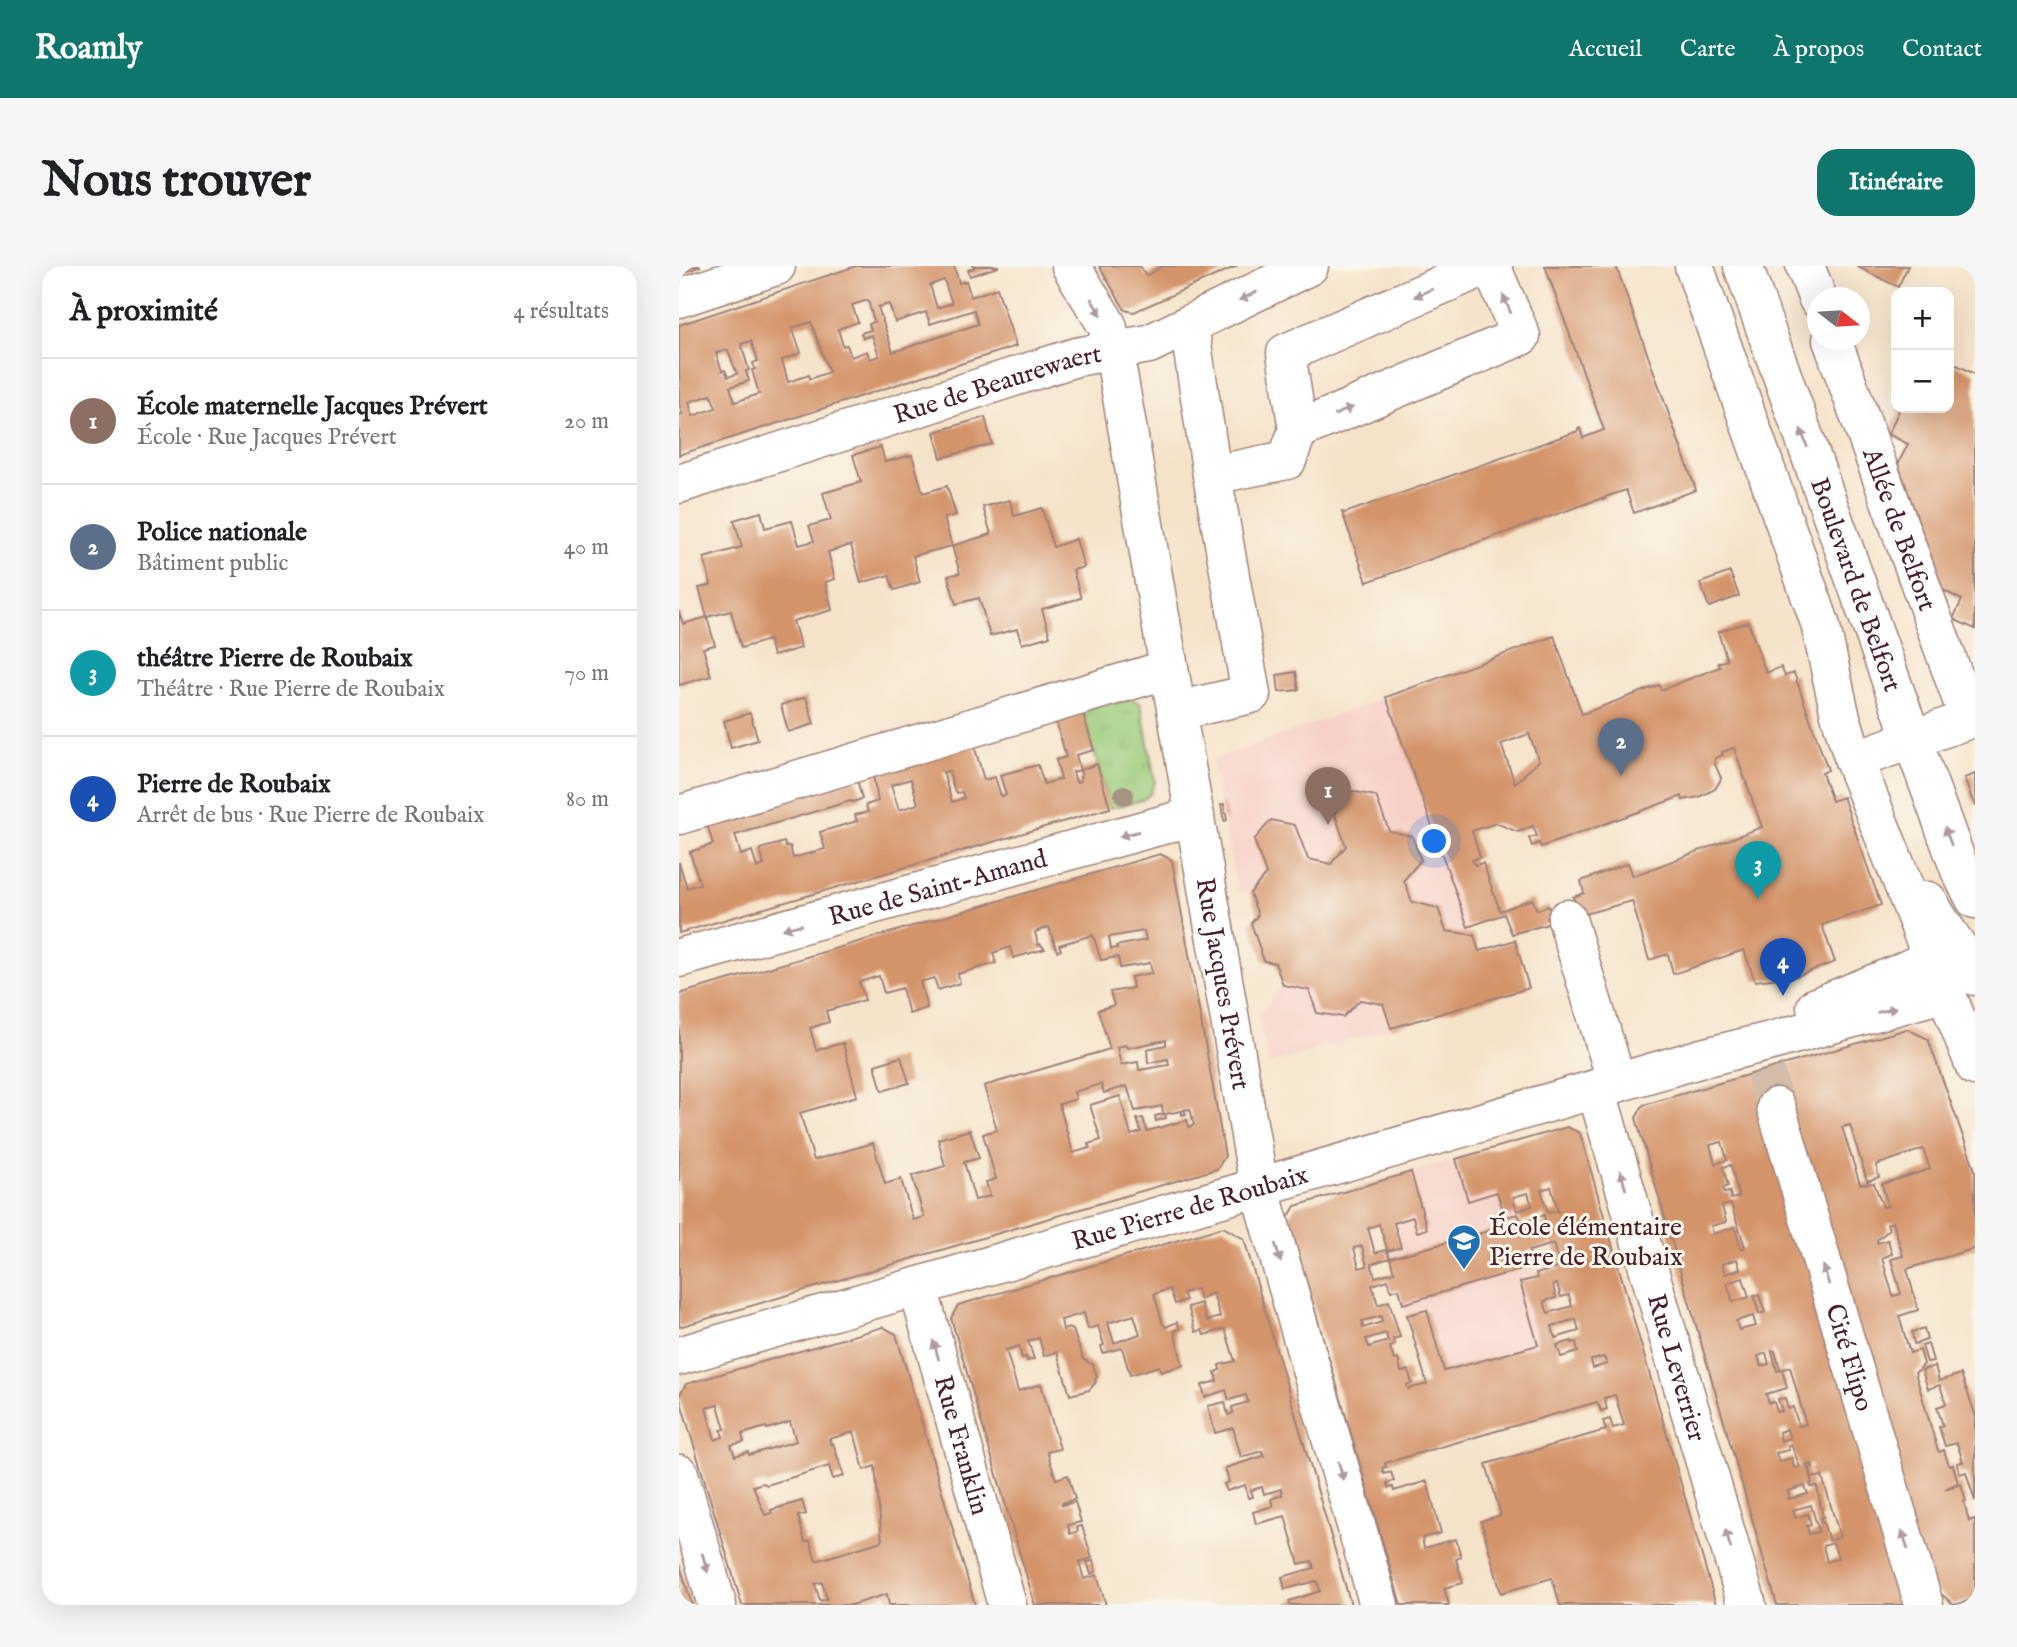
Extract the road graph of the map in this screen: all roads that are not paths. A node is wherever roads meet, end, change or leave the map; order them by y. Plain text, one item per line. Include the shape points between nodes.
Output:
1 (776, 266) edge
2 (1071, 266) edge
3 (1310, 266) edge
4 (1485, 266) edge
5 (1491, 266) edge
6 (1694, 266) edge
7 (1742, 266) edge
8 (1805, 266) edge
9 (1813, 287) edge
10 (679, 298) edge
11 (1189, 325) junction
12 (1836, 350) edge
13 (1114, 351) junction
14 (1299, 430) junction
15 (1212, 475) junction
16 (679, 484) edge
17 (1169, 669) junction
18 (1177, 711) junction
19 (1972, 718) edge
20 (1912, 739) junction
21 (1864, 756) junction
22 (679, 815) edge
23 (1195, 816) junction
24 (1975, 898) edge
25 (1567, 919) dead end
26 (679, 958) edge
27 (1960, 964) edge
28 (1702, 1058) junction
29 (1975, 1066) edge
30 (1607, 1086) junction
31 (1776, 1107) tunnel mouth
32 (1259, 1187) junction
33 (918, 1287) junction
34 (679, 1356) edge
35 (679, 1474) edge
36 (717, 1605) edge
37 (1007, 1605) edge
38 (1379, 1605) edge
39 (1747, 1605) edge
40 (1924, 1605) edge

1 - 10 street
2 -> 13 street, Rue Jacques Prévert via 1107,325
3 -> 11 street, Rue de Beaurewaert
4 -> 14 street via 1286,353
14 -> 5 street via 1521,336
6 - 21 street, Boulevard de Belfort via 1820,623 1847,679
20 -> 7 street, Boulevard de Belfort
8 - 9 street
11 - 13 street, Rue de Beaurewaert via 1149,344
11 - 15 street
12 - 19 street, Allée de Belfort
13 - 16 street, Rue de Beaurewaert via 1076,357
13 - 17 street, Rue Jacques Prévert
14 - 15 street via 1287,460
15 - 18 street via 1251,694
17 - 18 street, Rue Jacques Prévert
17 - 22 street
18 - 23 street, Rue Jacques Prévert
19 - 20 street
20 - 21 street
24 -> 20 street, Boulevard de Belfort via 1960,870
21 - 27 street, Boulevard de Belfort
23 -> 26 street, Rue de Saint-Amand
23 - 32 street, Rue Jacques Prévert
25 - 30 street, Rue Leverrier
27 - 28 street, Rue Pierre de Roubaix via 1881,982
28 -> 27 street, Rue Pierre de Roubaix via 1761,1058
27 - 29 street, Boulevard de Belfort
28 - 30 street, Rue Pierre de Roubaix
30 - 32 street, Rue Pierre de Roubaix
39 -> 30 street, Rue Leverrier
40 -> 31 street, Cité Flipo
32 - 33 street, Rue Pierre de Roubaix
32 -> 38 street, Rue Jacques Prévert
33 - 34 street, Rue Pierre de Roubaix
37 -> 33 street, Rue Franklin
35 -> 36 street

